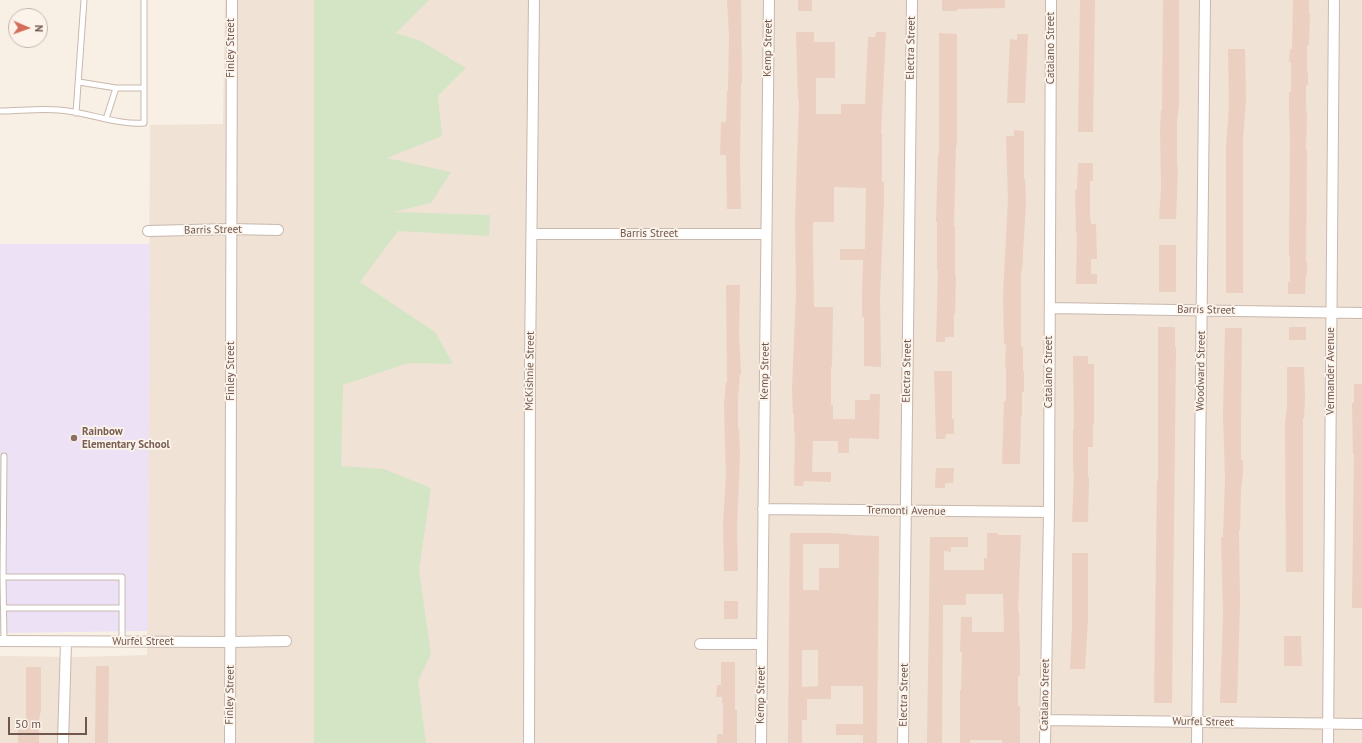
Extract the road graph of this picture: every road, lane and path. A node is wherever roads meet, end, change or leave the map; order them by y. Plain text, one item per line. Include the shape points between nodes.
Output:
1 (84, 0) edge
2 (144, 0) edge
3 (232, 0) edge
4 (534, 0) edge
5 (769, 0) edge
6 (912, 0) edge
7 (1051, 0) edge
8 (1205, 0) edge
9 (1334, 0) edge
10 (79, 82) junction
11 (116, 88) junction
12 (144, 88) junction
13 (0, 111) edge
14 (76, 113) junction
15 (106, 119) junction
16 (230, 229) junction
17 (278, 230) dead end
18 (148, 231) dead end
19 (532, 234) junction
20 (766, 234) junction
21 (1050, 308) junction
22 (1201, 310) junction
23 (1331, 313) junction
24 (1362, 313) edge
25 (4, 456) dead end
26 (763, 509) junction
27 (906, 511) junction
28 (1049, 512) junction
29 (3, 577) junction
30 (4, 608) junction
31 (122, 608) junction
32 (2, 641) edge
33 (286, 641) dead end
34 (66, 642) junction
35 (122, 642) junction
36 (231, 642) junction
37 (700, 644) dead end
38 (762, 644) junction
39 (1045, 720) junction
40 (1197, 722) junction
41 (1328, 724) junction
42 (1362, 724) edge
43 (63, 743) edge
44 (230, 743) edge
45 (529, 743) edge
46 (761, 743) edge
47 (903, 743) edge
48 (1045, 743) edge
49 (1197, 743) edge
50 (1328, 743) edge

1 - 10 lane
2 - 12 lane
3 - 16 street, Finley Street
4 - 19 street, McKishnie Street
5 - 20 street, Kemp Street
6 - 27 street, Electra Street
7 - 21 street, Catalano Street
8 - 22 street, Woodward Street
9 - 23 street, Vermander Avenue
10 - 11 lane
10 - 14 lane
11 - 12 lane
11 - 15 lane
12 - 15 lane via 144,123 130,124
13 - 14 lane via 58,110
14 - 15 lane
16 - 17 street, Barris Street
16 - 18 street, Barris Street
16 - 36 street, Finley Street
19 - 20 street, Barris Street
19 - 45 street, McKishnie Street
20 - 26 street, Kemp Street
21 - 22 street, Barris Street
21 - 28 street, Catalano Street
22 - 23 street, Barris Street
22 - 40 street, Woodward Street
23 - 24 street, Barris Street
23 - 41 street, Vermander Avenue
25 - 29 lane
26 - 27 street, Tremonti Avenue
26 - 38 street, Kemp Street
27 - 28 street, Tremonti Avenue
27 - 47 street, Electra Street
28 - 39 street, Catalano Street
29 - 30 lane
29 - 31 lane via 122,577
30 - 31 lane
30 - 32 lane
31 - 35 lane
32 - 34 street, Wurfel Street
33 - 36 street, Wurfel Street
34 - 35 street, Wurfel Street
34 - 43 street
35 - 36 street, Wurfel Street
36 - 44 street, Finley Street
37 - 38 street
38 - 46 street, Kemp Street
39 - 40 street, Wurfel Street
39 - 48 street, Catalano Street
40 - 41 street, Wurfel Street
40 - 49 street, Woodward Street
41 - 42 street, Wurfel Street
41 - 50 street, Vermander Avenue

